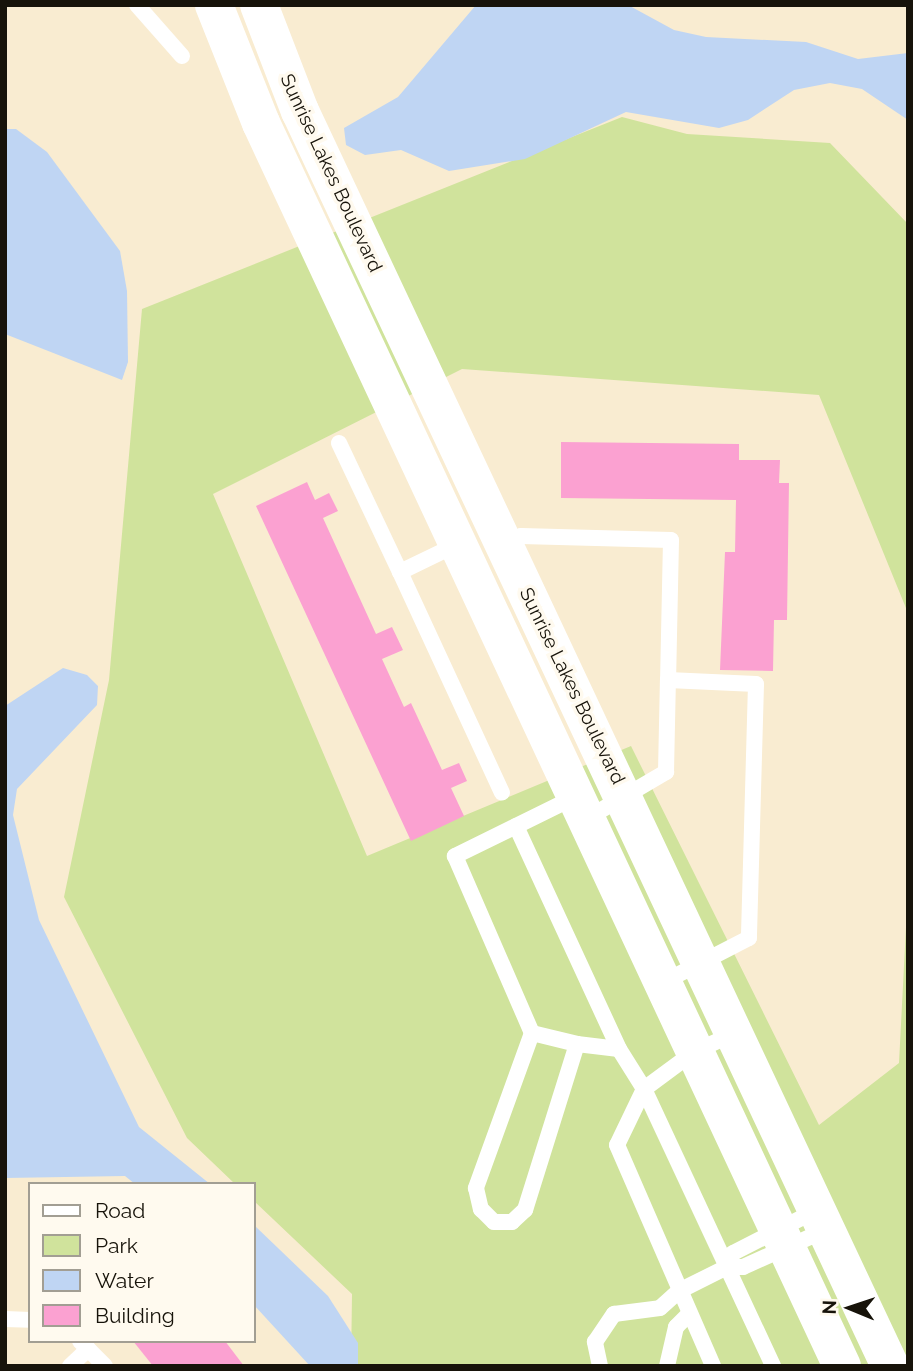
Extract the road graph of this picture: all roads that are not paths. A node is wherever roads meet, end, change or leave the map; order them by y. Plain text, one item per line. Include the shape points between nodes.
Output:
1 (136, 5) edge
2 (214, 5) edge
3 (259, 5) edge
4 (182, 56) dead end
5 (339, 443) dead end
6 (503, 543) junction
7 (462, 554) junction
8 (400, 572) junction
9 (668, 680) junction
10 (502, 793) dead end
11 (625, 796) junction
12 (581, 808) junction
13 (516, 826) junction
14 (702, 962) junction
15 (662, 983) junction
16 (532, 1033) junction
17 (735, 1033) junction
18 (577, 1044) junction
19 (619, 1049) junction
20 (694, 1052) junction
21 (643, 1089) junction
22 (824, 1219) junction
23 (781, 1239) junction
24 (727, 1267) junction
25 (679, 1291) junction
26 (689, 1314) junction
27 (5, 1319) edge
28 (28, 1320) edge
29 (84, 1345) edge
30 (71, 1366) edge
31 (105, 1366) edge
32 (600, 1366) edge
33 (667, 1366) edge
34 (713, 1366) edge
35 (773, 1366) edge
36 (842, 1366) edge
37 (890, 1366) edge

1 - 4 lane
2 - 7 street via 261,123
3 - 6 street, Sunrise Lakes Boulevard via 300,111
5 - 8 lane
6 - 7 lane
6 - 9 lane via 521,536 671,540
6 - 11 street, Sunrise Lakes Boulevard
7 - 8 lane
7 - 12 street
8 - 10 lane
9 - 11 lane via 666,772
9 - 14 lane via 756,684 749,938
11 - 12 lane
11 - 14 street, Sunrise Lakes Boulevard
12 - 13 lane
12 - 15 street
13 - 16 lane via 455,856
13 - 19 lane
14 - 15 lane
14 - 17 street, Sunrise Lakes Boulevard
15 - 20 street
16 - 18 lane
16 - 18 lane via 476,1188 481,1209 494,1222 512,1222 525,1210
17 - 20 lane
17 - 22 street, Sunrise Lakes Boulevard
18 - 19 lane
19 - 21 lane
20 - 21 lane
20 - 23 street
21 - 24 lane
21 - 25 lane via 617,1145
22 - 23 lane
22 - 37 street, Sunrise Lakes Boulevard
23 - 24 lane via 733,1253
23 - 36 street
24 - 25 lane
24 - 35 lane
25 - 26 lane
25 - 32 lane via 660,1308 614,1314 600,1327 595,1342
26 - 33 lane via 676,1327
26 - 34 lane
27 - 28 lane
29 - 30 lane
29 - 31 lane

